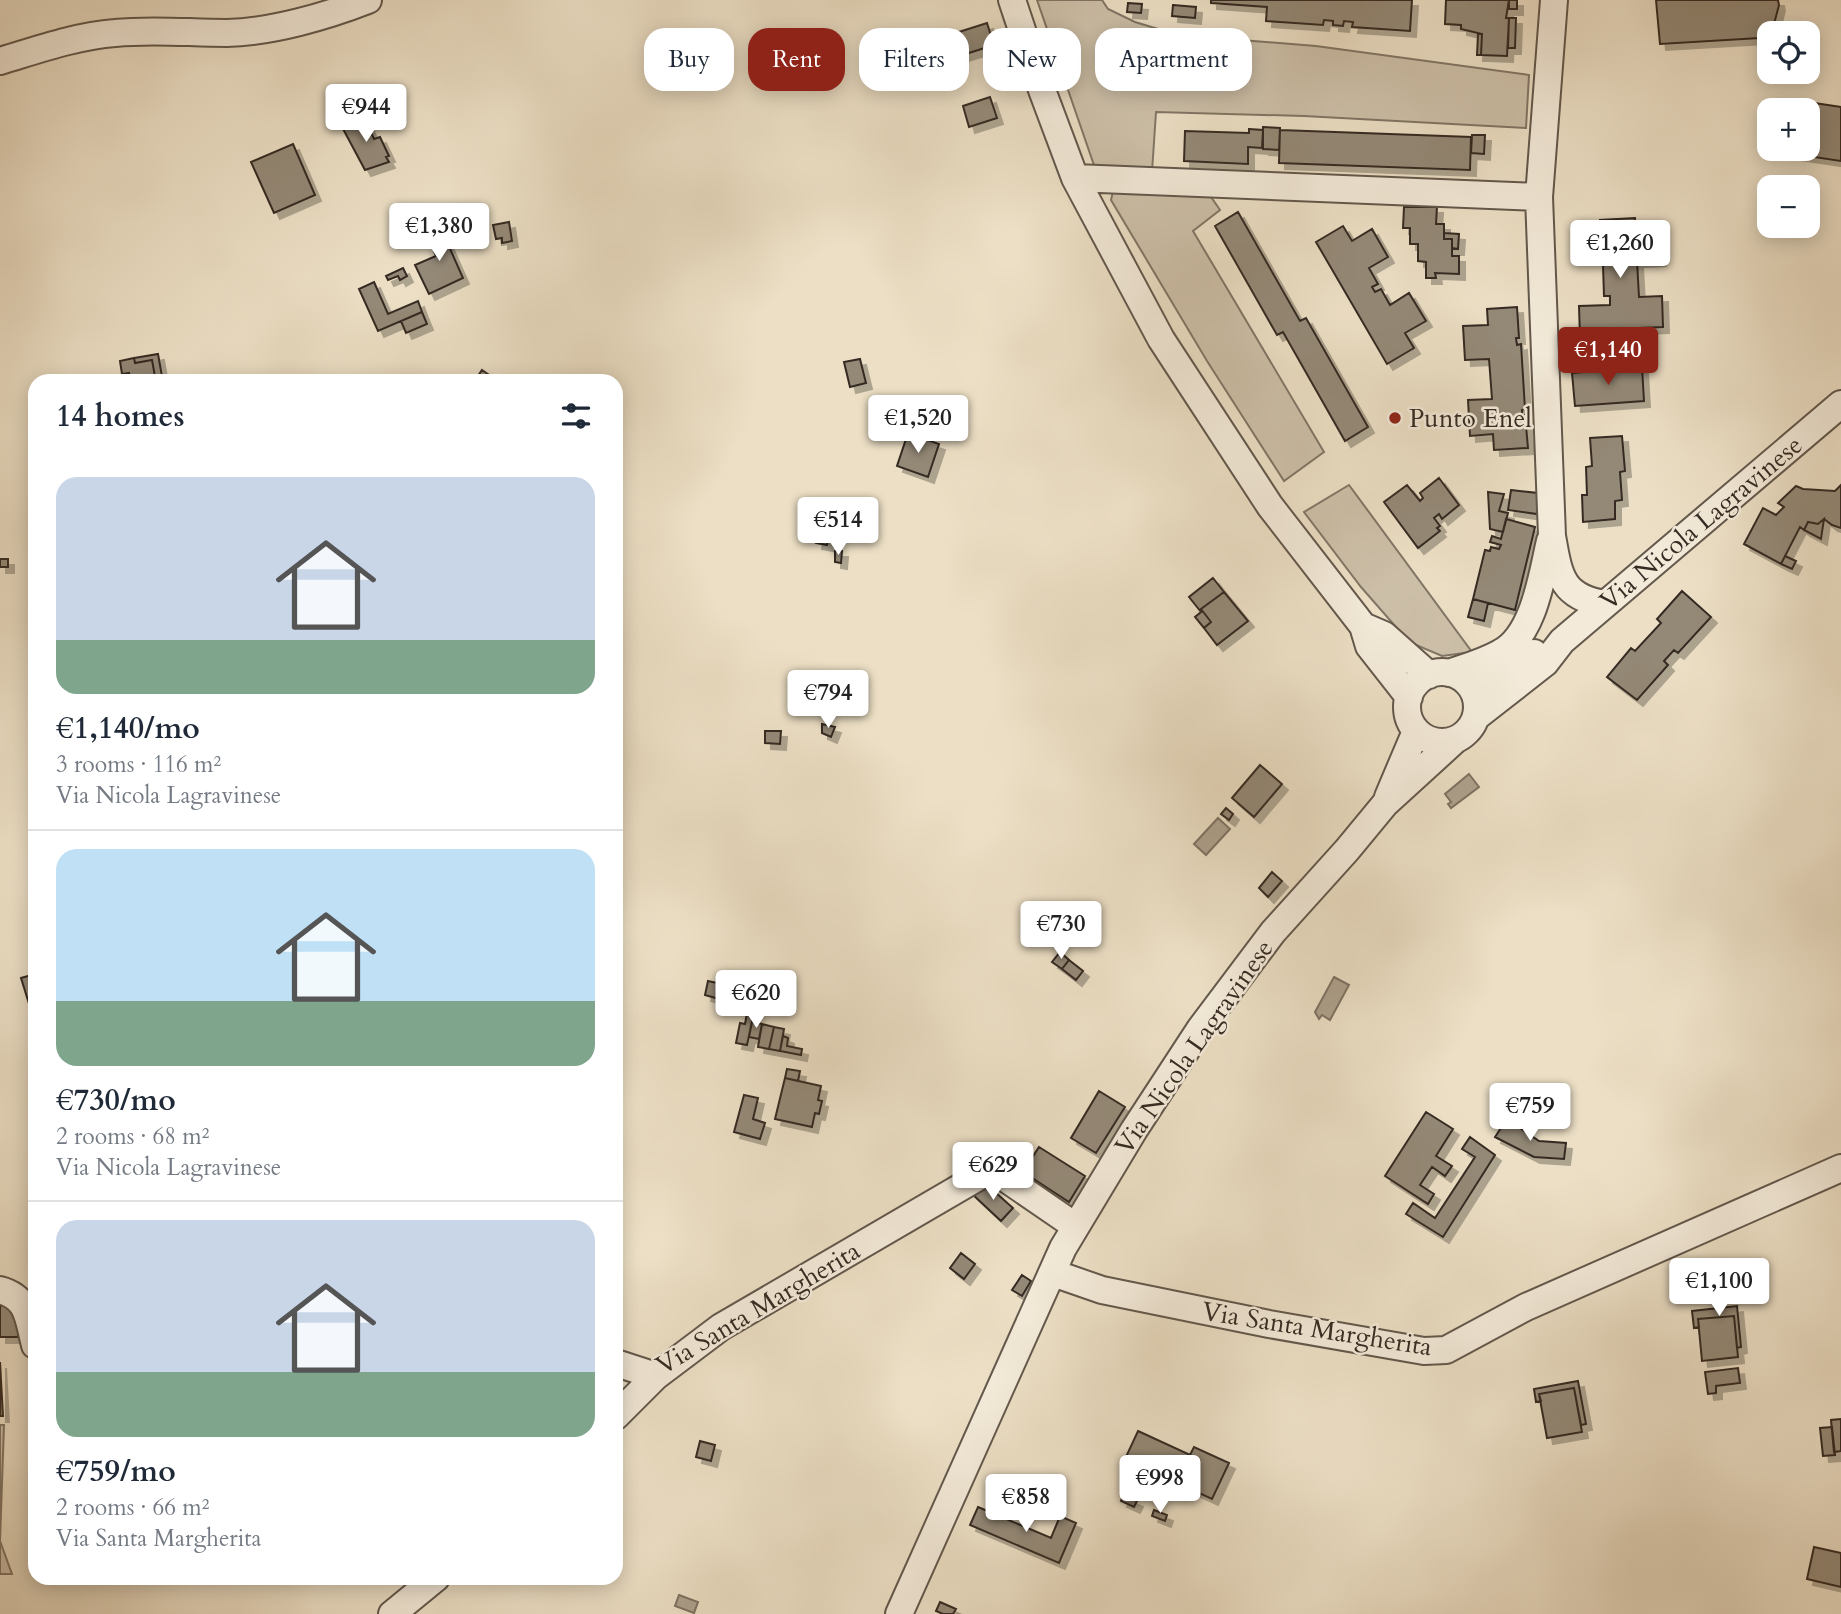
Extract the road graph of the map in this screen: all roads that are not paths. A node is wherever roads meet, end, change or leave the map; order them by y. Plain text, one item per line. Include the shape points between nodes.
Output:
1 (368, 0) edge
2 (1012, 0) edge
3 (1554, 0) edge
4 (0, 61) edge
5 (1075, 178) junction
6 (1539, 197) junction
7 (1841, 404) edge
8 (1552, 536) junction
9 (1605, 604) junction
10 (1363, 626) junction
11 (1439, 674) junction
12 (1409, 697) junction
13 (1475, 704) junction
14 (1416, 730) junction
15 (1454, 741) junction
16 (1385, 804) junction
17 (1841, 1168) edge
18 (1075, 1226) junction
19 (1053, 1273) junction
20 (0, 1290) edge
21 (28, 1320) edge
22 (623, 1365) edge
23 (656, 1376) junction
24 (623, 1409) edge
25 (427, 1585) edge
26 (392, 1614) edge
27 (899, 1614) edge

1 - 4 street via 274,27 230,33 112,33
2 - 5 street
3 - 6 street
5 - 6 street
5 - 10 street via 1169,350 1270,506
6 - 8 street
7 - 9 street, Via Nicola Lagravinese
8 - 9 street via 1563,583 1576,595
8 - 11 street via 1531,617 1515,641 1502,653
9 - 13 street, Via Nicola Lagravinese via 1562,641 1536,651
10 - 11 street via 1384,635
10 - 12 street via 1369,646
11 - 12 street via 1416,683
11 - 13 street via 1455,674 1466,681
12 - 14 street via 1407,709
13 - 15 street via 1471,727
14 - 15 street via 1440,743
14 - 16 street, Via Nicola Lagravinese
15 - 16 street, Via Nicola Lagravinese
16 - 18 street, Via Nicola Lagravinese via 1273,932 1200,1029
17 - 19 street, Via Santa Margherita via 1526,1307 1446,1350 1424,1352 1257,1322 1102,1290
18 - 19 street, Via Nicola Lagravinese
18 - 23 street, Via Santa Margherita via 992,1168 721,1327
19 - 27 street, Via Nicola Lagravinese
20 - 21 street via 15,1294
22 - 23 street, Via Santa Margherita
23 - 24 street
25 - 26 street

